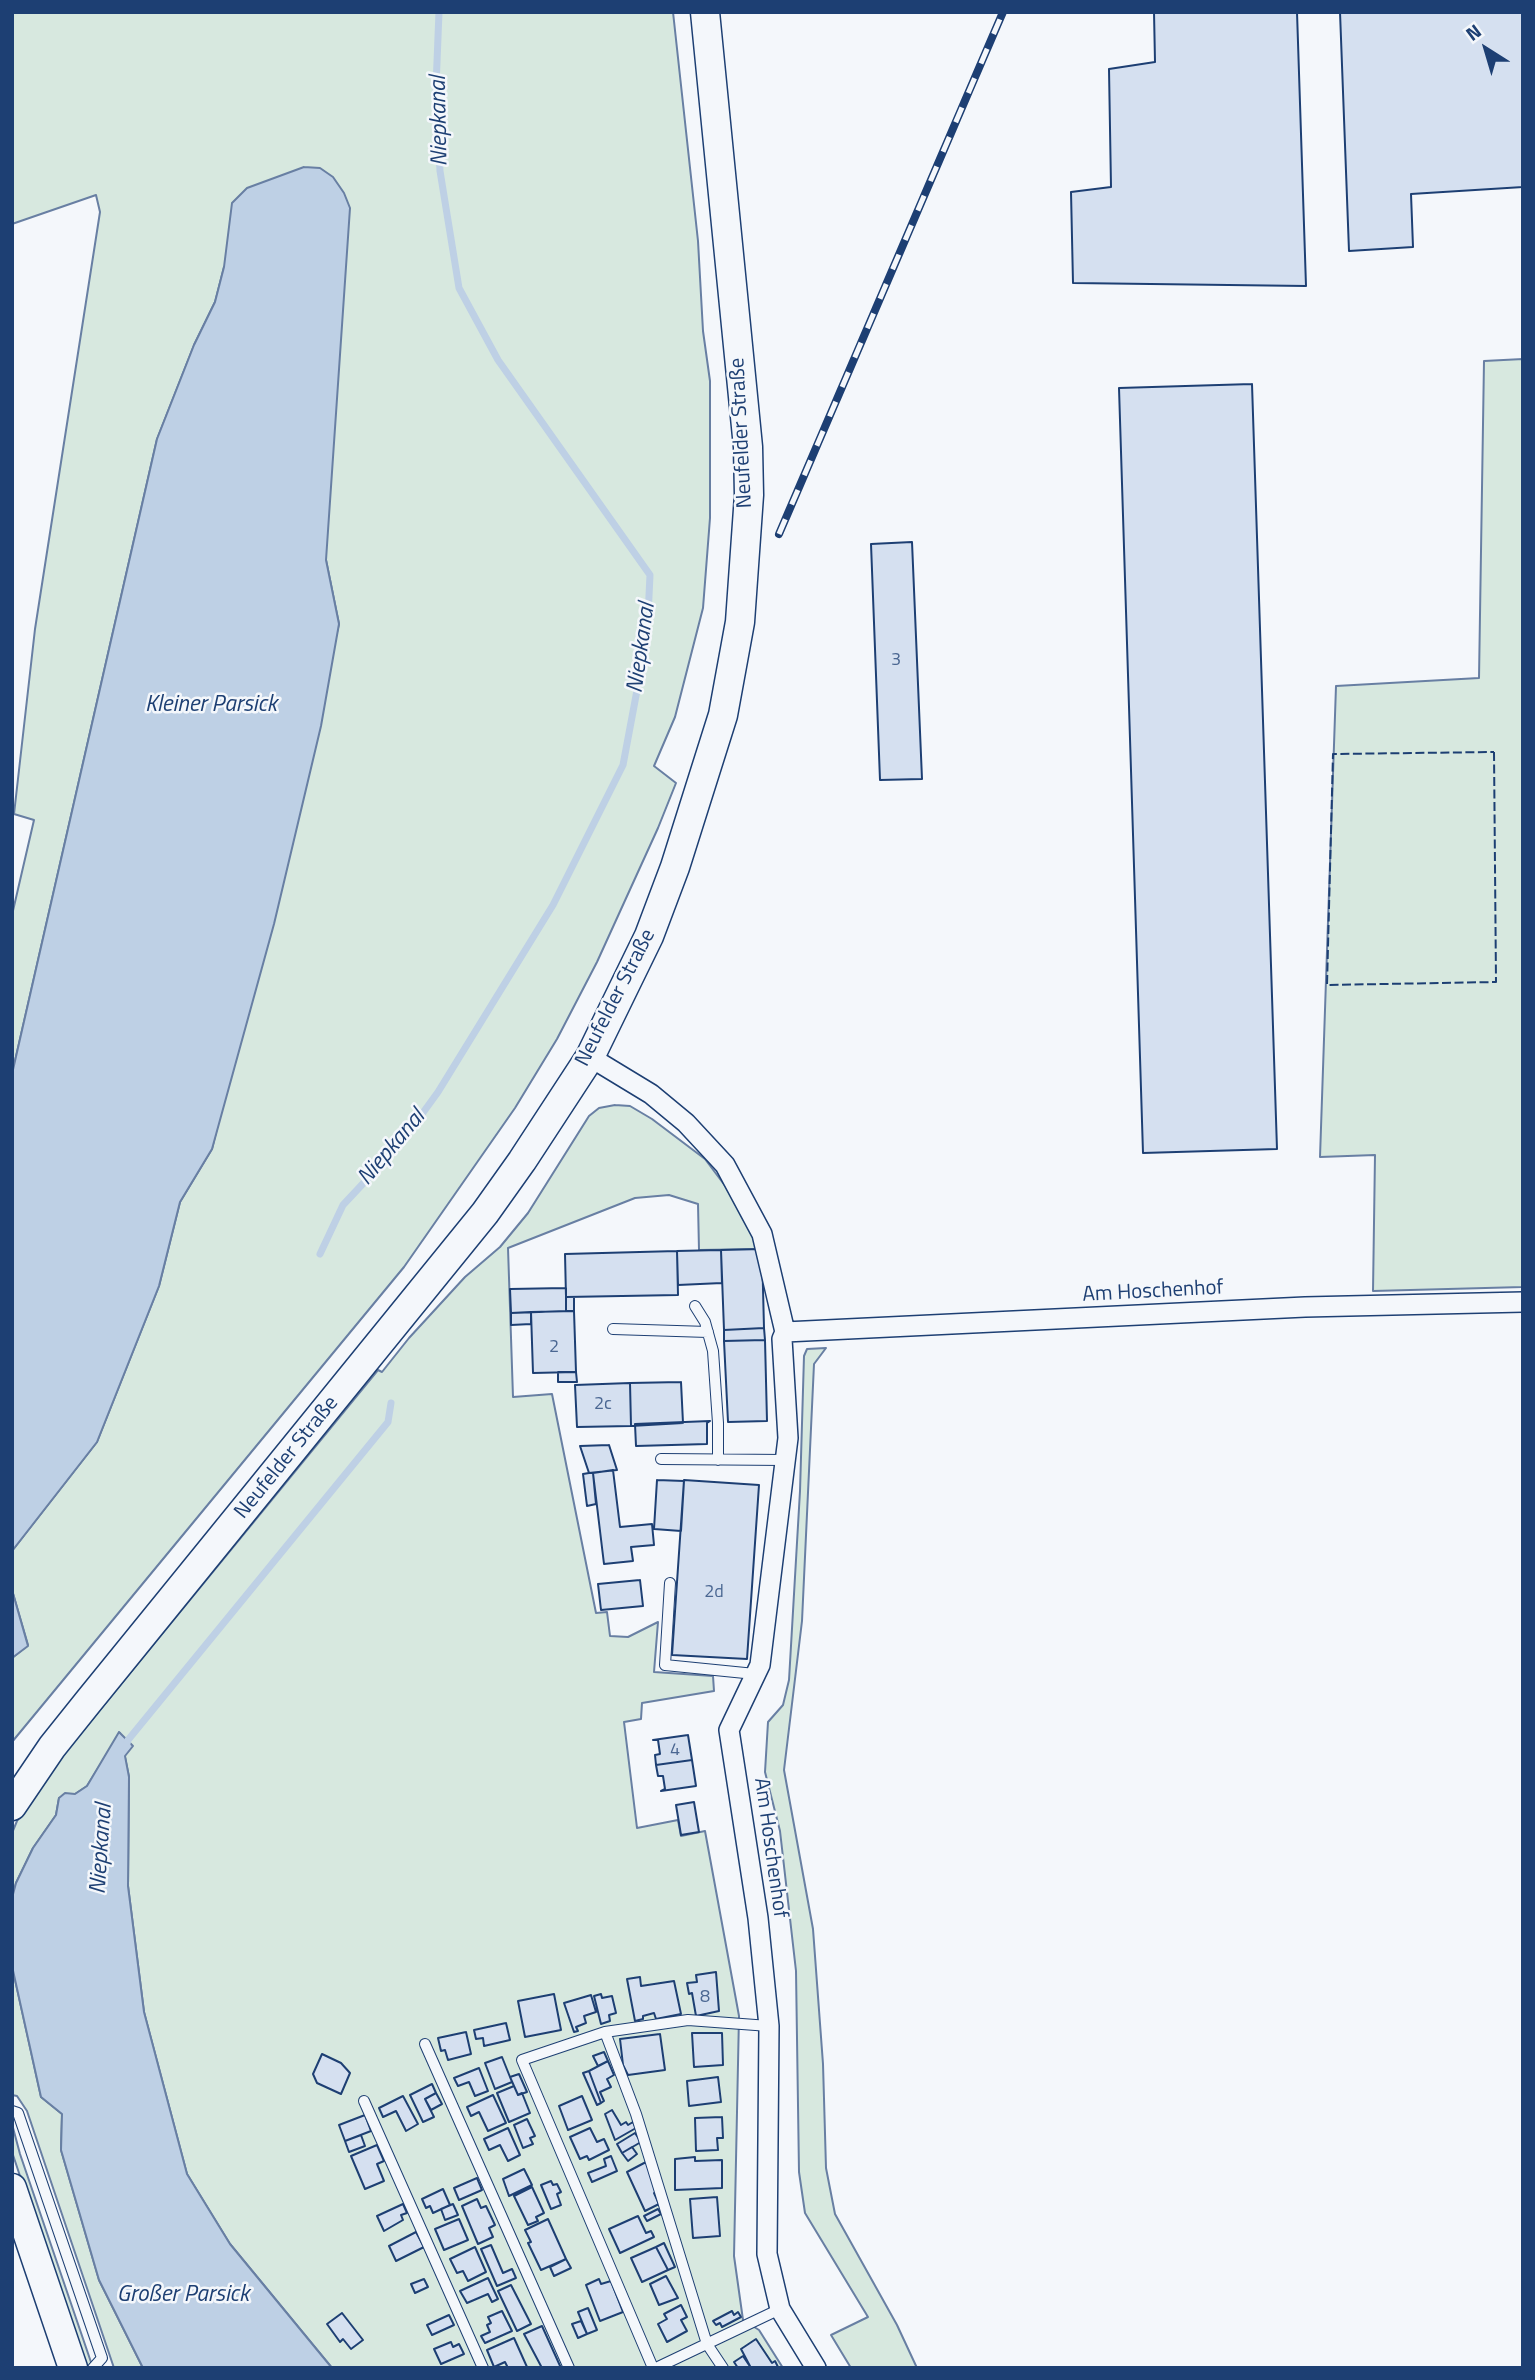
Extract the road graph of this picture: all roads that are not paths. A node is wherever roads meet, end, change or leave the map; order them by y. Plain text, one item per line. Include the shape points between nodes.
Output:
1 (705, 12) edge
2 (590, 1057) junction
3 (1523, 1302) edge
4 (695, 1306) dead end
5 (613, 1329) dead end
6 (708, 1332) junction
7 (785, 1332) junction
8 (661, 1459) dead end
9 (718, 1460) junction
10 (785, 1460) junction
11 (670, 1583) dead end
12 (755, 1674) junction
13 (12, 1806) edge
14 (769, 2026) junction
15 (605, 2032) junction
16 (425, 2044) dead end
17 (363, 2101) dead end
18 (12, 2110) edge
19 (12, 2188) edge
20 (780, 2309) junction
21 (708, 2344) junction
22 (73, 2368) edge
23 (93, 2368) edge
24 (483, 2368) edge
25 (569, 2368) edge
26 (655, 2368) edge
27 (723, 2368) edge
28 (816, 2368) edge

1 - 2 main road, Neufelder Straße via 748,447 740,622 723,715 675,867 649,936
2 - 7 street, Am Hoschenhof via 651,1094 725,1165 762,1234
2 - 13 main road, Neufelder Straße via 485,1213 52,1747
3 - 7 street, Am Hoschenhof via 1291,1307
4 - 6 lane
5 - 6 lane
6 - 9 lane via 713,1351
7 - 10 street, Am Hoschenhof
8 - 9 lane
9 - 10 lane
10 - 12 street, Am Hoschenhof via 760,1665
11 - 12 lane via 665,1665
12 - 14 street, Am Hoschenhof via 729,1730 758,1918
14 - 15 lane via 688,2021
14 - 20 street, Am Hoschenhof via 767,2254
15 - 21 lane via 636,2114
15 - 26 lane via 522,2060
16 - 25 lane
17 - 24 lane
18 - 23 lane via 18,2113 102,2358
19 - 22 main road
20 - 21 lane
20 - 28 street, Am Hoschenhof
21 - 26 lane
21 - 27 lane

